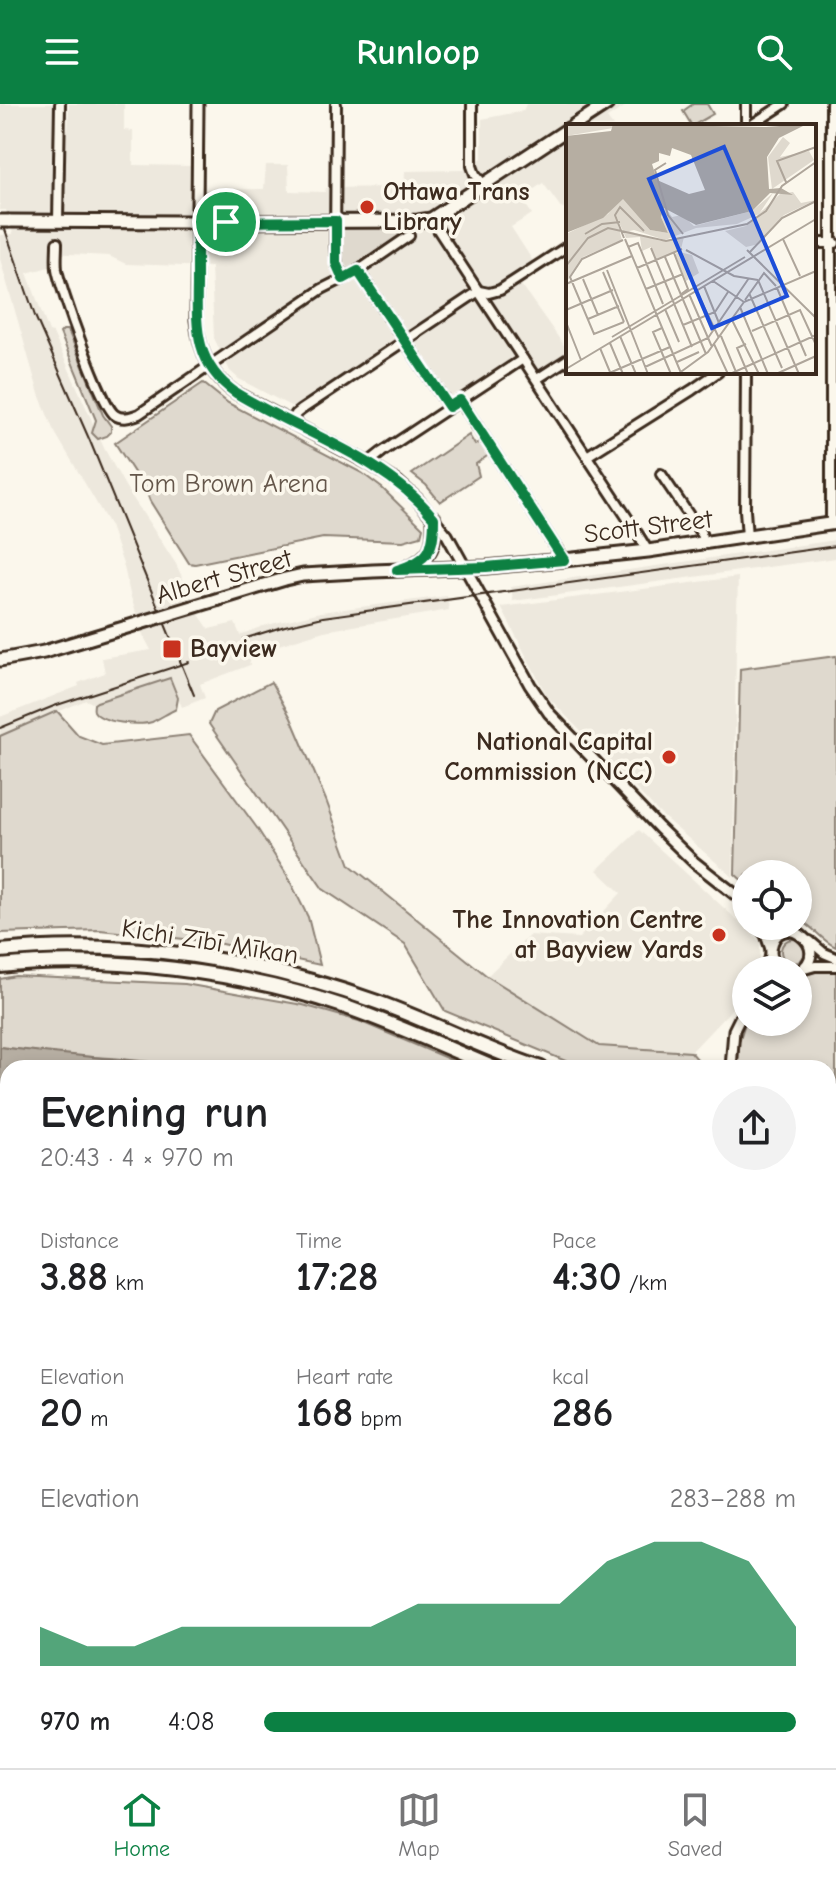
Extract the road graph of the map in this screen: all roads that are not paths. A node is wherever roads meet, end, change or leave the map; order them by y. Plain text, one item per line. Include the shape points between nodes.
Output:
1 (60, 104) edge
2 (198, 104) edge
3 (336, 104) edge
4 (472, 104) edge
5 (607, 104) edge
6 (746, 104) edge
7 (784, 104) edge
8 (831, 104) edge
9 (576, 124) edge
10 (748, 124) edge
11 (751, 124) edge
12 (566, 130) edge
13 (484, 185) junction
14 (431, 219) junction
15 (5, 221) edge
16 (58, 221) junction
17 (336, 221) junction
18 (197, 222) junction
19 (409, 236) dead end
20 (57, 243) dead end
21 (834, 243) edge
22 (566, 247) edge
23 (358, 271) junction
24 (343, 279) junction
25 (479, 291) junction
26 (405, 341) junction
27 (523, 359) junction
28 (566, 360) edge
29 (209, 365) junction
30 (715, 374) edge
31 (746, 374) edge
32 (537, 379) junction
33 (460, 400) junction
34 (449, 407) junction
35 (291, 423) junction
36 (587, 456) junction
37 (368, 463) junction
38 (661, 474) dead end
39 (434, 518) junction
40 (833, 524) edge
41 (747, 537) junction
42 (703, 543) junction
43 (648, 551) junction
44 (564, 560) junction
45 (465, 567) junction
46 (397, 570) junction
47 (0, 660) edge
48 (730, 892) joint
49 (732, 894) edge
50 (767, 940) edge
51 (776, 940) edge
52 (810, 941) joint
53 (0, 951) edge
54 (771, 952) junction
55 (770, 956) edge
56 (773, 956) edge
57 (836, 958) edge
58 (812, 959) edge
59 (0, 966) edge
60 (836, 966) edge
61 (812, 967) edge
62 (733, 1036) edge
63 (476, 1060) edge
64 (519, 1060) edge
65 (732, 1060) edge

1 - 16 street
2 - 18 street
3 - 17 street
4 - 13 street via 472,166
5 - 9 main road
6 - 10 street
7 - 11 street
8 - 21 street
12 - 13 main road
13 - 14 main road
14 - 17 main road
14 - 25 street
15 - 16 main road
16 - 18 main road
17 - 18 main road
17 - 24 street via 336,263
18 - 29 street via 196,320
19 - 23 street
20 - 29 street via 57,269 69,307 114,414 134,416
21 - 40 street
22 - 25 street via 500,290
23 - 24 street
23 - 26 street
24 - 29 street
25 - 26 street
25 - 27 street
26 - 34 street
26 - 35 street via 298,412
27 - 32 street
27 - 33 street
28 - 32 street
29 - 35 street via 231,390
30 - 36 street
31 - 41 street
32 - 36 street
33 - 34 street
33 - 44 street
34 - 37 street
35 - 37 street
36 - 43 street
37 - 39 street via 404,487
38 - 42 street
39 - 45 street
39 - 46 main road via 428,553
40 - 41 main road, Scott Street
41 - 42 main road, Scott Street
42 - 43 main road, Scott Street
43 - 44 main road, Scott Street
44 - 45 main road, Scott Street
45 - 46 main road, Albert Street
45 - 48 street via 549,713 659,828
46 - 47 main road, Albert Street, bridge via 303,575 44,652
48 - 49 street
50 - 54 street
51 - 54 street
52 - 57 street
52 - 58 street
53 - 64 highway, Kichi Zībī Mīkan via 86,948 235,963 377,1002
54 - 55 street
54 - 56 street
59 - 63 highway, Kichi Zībī Mīkan via 140,966 241,980 374,1017
60 - 61 street
62 - 65 street

